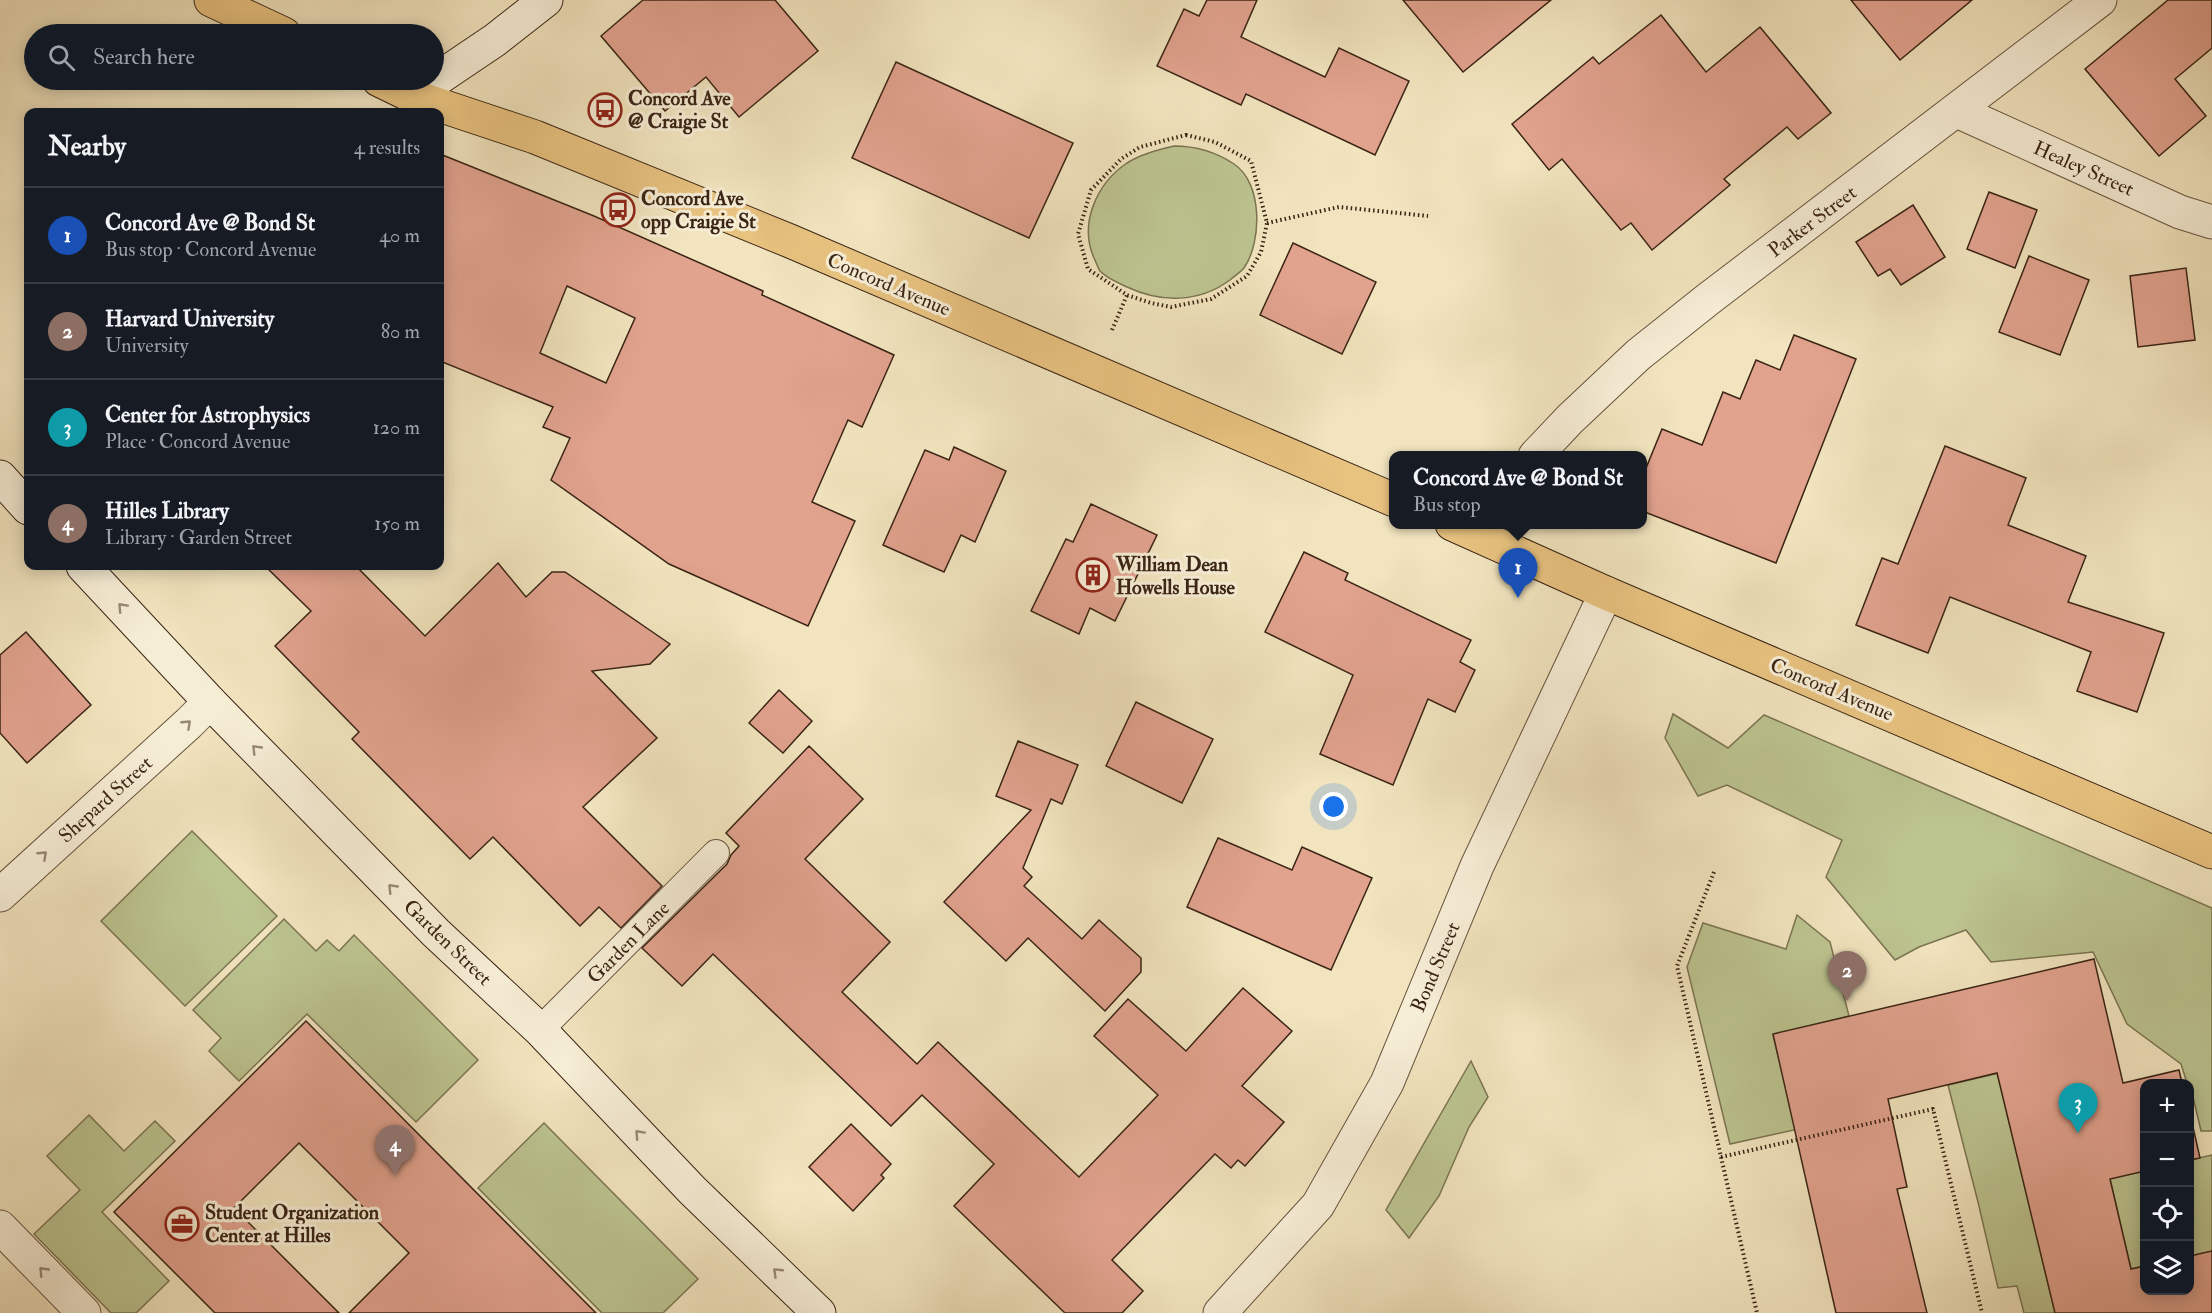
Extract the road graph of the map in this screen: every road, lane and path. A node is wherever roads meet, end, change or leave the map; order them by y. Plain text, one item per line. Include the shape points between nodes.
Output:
1 (211, 0) edge
2 (546, 0) edge
3 (2100, 0) edge
4 (263, 24) edge
5 (444, 74) edge
6 (400, 90) edge
7 (421, 90) edge
8 (412, 96) junction
9 (1957, 111) junction
10 (1428, 216) dead end
11 (2212, 222) edge
12 (1267, 223) junction
13 (1127, 295) junction
14 (1112, 330) dead end
15 (1540, 451) edge
16 (0, 477) edge
17 (1389, 498) edge
18 (24, 504) edge
19 (1468, 529) edge
20 (87, 570) edge
21 (1606, 593) junction
22 (210, 702) junction
23 (2212, 852) edge
24 (716, 853) dead end
25 (1714, 872) dead end
26 (0, 895) edge
27 (540, 1030) junction
28 (1721, 1157) junction
29 (2, 1232) edge
30 (84, 1313) edge
31 (819, 1313) edge
32 (1220, 1313) edge
33 (1757, 1313) edge
34 (1982, 1313) edge

1 - 4 main road
2 - 5 street
3 - 9 street, Parker Street
6 - 8 main road, Concord Avenue
7 - 8 street
8 - 17 main road, Concord Avenue via 535,136
9 - 11 street, Healey Street via 2180,212
9 - 15 street, Parker Street via 1638,355
10 - 12 path via 1339,207
12 - 13 path via 1261,252 1247,276 1211,299 1170,307
12 - 13 path via 1251,161 1215,142 1186,135 1140,147 1121,159 1091,190 1078,234 1088,269
13 - 14 path
16 - 18 street
19 - 21 main road, Concord Avenue
22 -> 20 street, Garden Street
21 - 23 main road, Concord Avenue
21 - 32 street, Bond Street via 1478,866 1387,1083 1318,1205
26 -> 22 street, Shepard Street
27 -> 22 street, Garden Street via 436,933
24 - 27 lane, Garden Lane
25 - 28 path via 1677,966
31 -> 27 street, Garden Street via 692,1190
28 - 33 path
28 - 34 path via 1933,1109
30 -> 29 street

